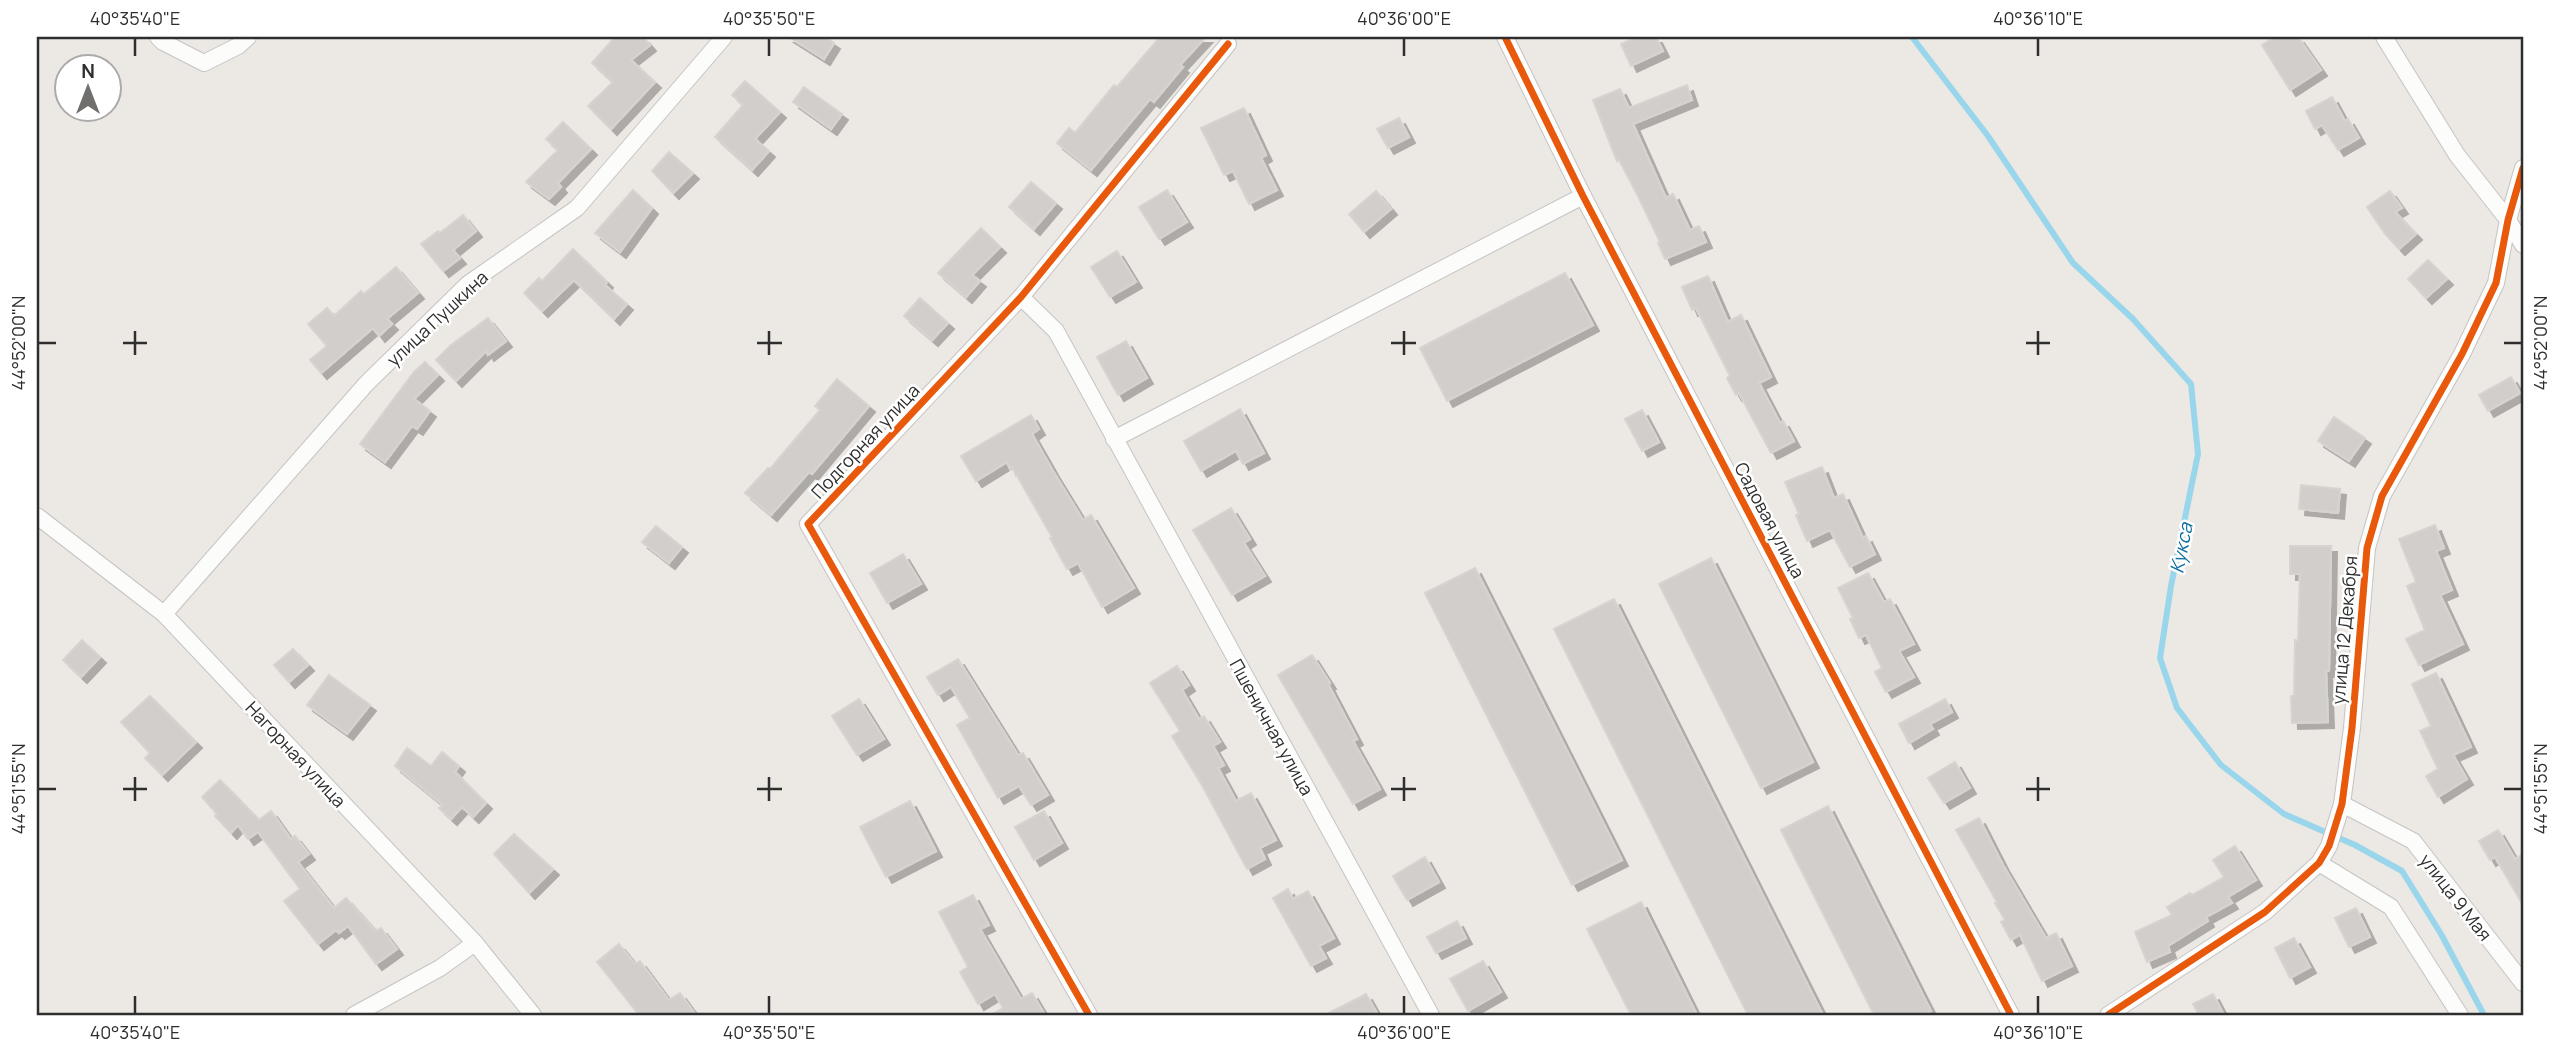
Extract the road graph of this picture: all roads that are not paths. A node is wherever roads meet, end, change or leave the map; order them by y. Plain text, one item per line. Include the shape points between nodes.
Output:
1 (158, 37) edge
2 (248, 37) edge
3 (724, 37) edge
4 (1505, 37) edge
5 (2384, 37) edge
6 (1228, 44) dead end
7 (2523, 168) edge
8 (1583, 196) junction
9 (2508, 220) junction
10 (2523, 245) edge
11 (1021, 297) junction
12 (1114, 439) junction
13 (37, 516) edge
14 (164, 614) junction
15 (2342, 804) junction
16 (2319, 863) junction
17 (475, 943) junction
18 (2523, 983) edge
19 (354, 1015) edge
20 (533, 1015) edge
21 (1089, 1015) edge
22 (1431, 1015) edge
23 (2011, 1015) edge
24 (2108, 1015) edge
25 (2460, 1015) edge

1 - 2 street via 204,63
3 - 14 street, улица Пушкина via 577,208 468,284 366,384
4 - 8 street, Садовая улица
5 - 9 street via 2457,155
6 - 11 street, Подгорная улица
7 - 9 street, улица 12 Декабря
8 - 12 street
8 - 23 street, Садовая улица
9 - 10 street
9 - 15 street, улица 12 Декабря via 2496,283 2462,354 2382,496 2367,548
11 - 12 street, Пшеничная улица via 1056,331
11 - 21 street, Подгорная улица via 808,524
12 - 22 street, Пшеничная улица
13 - 14 street, Нагорная улица
14 - 17 street, Нагорная улица
15 - 16 street, улица 12 Декабря
15 - 18 street, улица 9 Мая via 2413,841
16 - 24 street, улица 12 Декабря via 2265,912
16 - 25 street via 2391,907
17 - 19 street via 440,968
17 - 20 street, Нагорная улица

